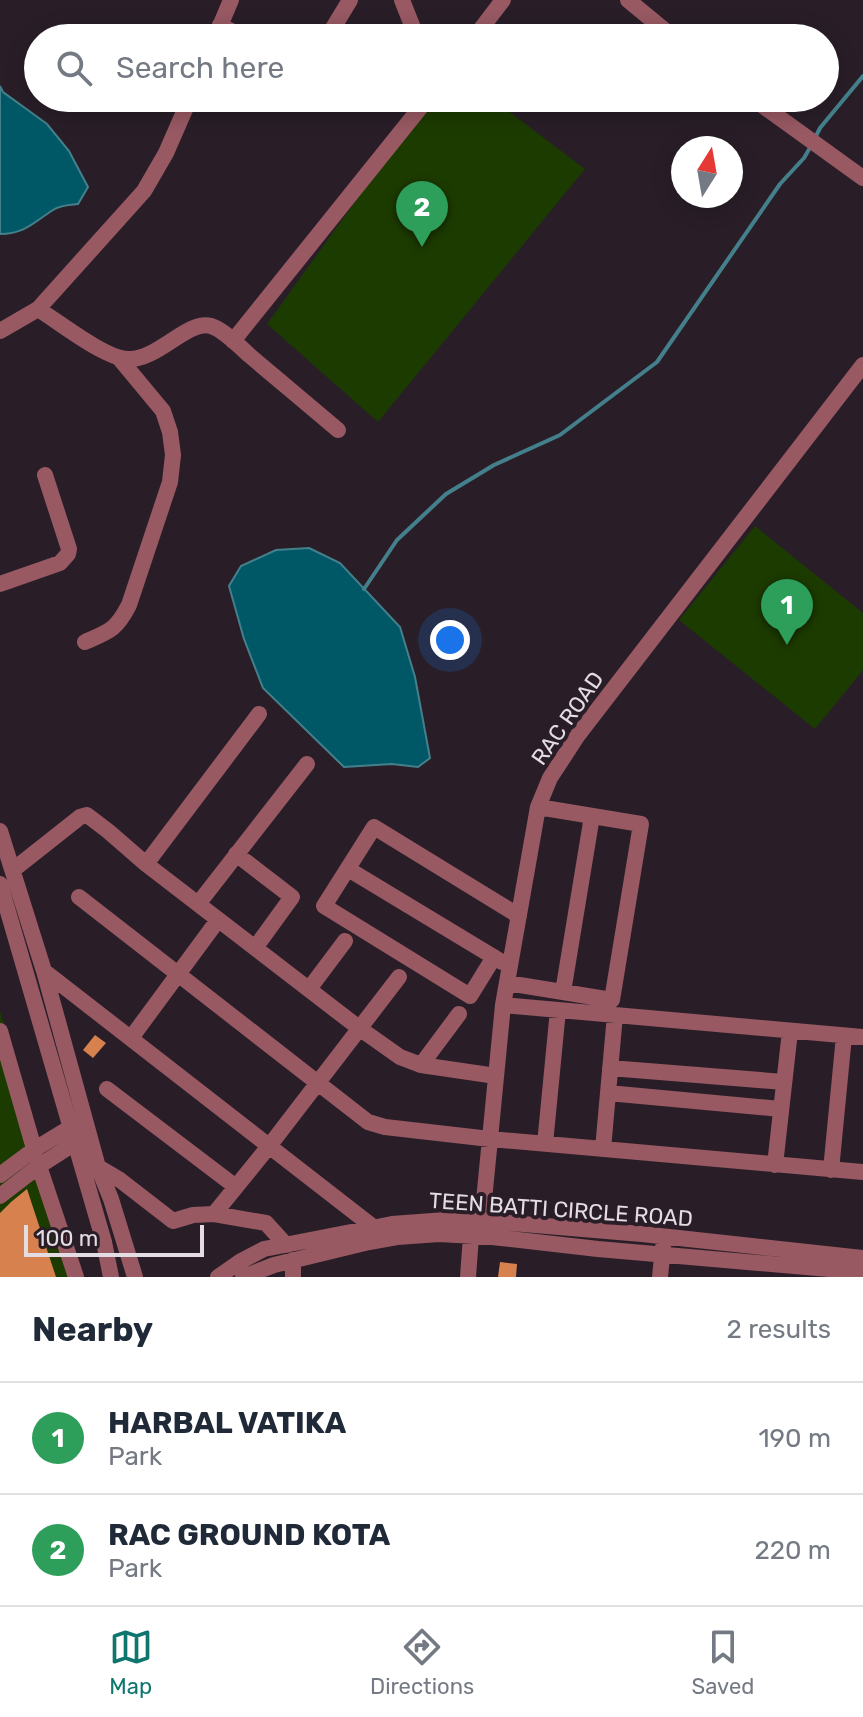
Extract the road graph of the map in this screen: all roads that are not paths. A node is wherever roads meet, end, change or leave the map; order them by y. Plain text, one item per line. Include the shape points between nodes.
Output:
1 (231, 0) edge
2 (350, 0) edge
3 (402, 0) edge
4 (503, 0) edge
5 (628, 0) edge
6 (221, 24) edge
7 (335, 24) edge
8 (411, 24) edge
9 (485, 24) edge
10 (657, 24) edge
11 (184, 112) edge
12 (417, 112) edge
13 (769, 112) edge
14 (863, 178) edge
15 (38, 309) junction
16 (0, 331) edge
17 (233, 341) junction
18 (119, 358) junction
19 (863, 365) edge
20 (338, 430) dead end
21 (45, 475) dead end
22 (0, 584) edge
23 (85, 642) dead end
24 (259, 714) dead end
25 (307, 764) dead end
26 (538, 807) junction
27 (592, 816) junction
28 (0, 831) edge
29 (236, 854) junction
30 (146, 864) junction
31 (348, 869) junction
32 (13, 870) junction
33 (0, 884) edge
34 (79, 897) dead end
35 (198, 904) junction
36 (519, 916) junction
37 (218, 920) junction
38 (345, 941) dead end
39 (255, 948) junction
40 (494, 957) junction
41 (44, 971) junction
42 (178, 974) junction
43 (508, 975) junction
44 (399, 977) dead end
45 (309, 989) junction
46 (563, 992) junction
47 (503, 1005) junction
48 (558, 1010) junction
49 (459, 1014) dead end
50 (615, 1015) junction
51 (359, 1028) junction
52 (0, 1031) edge
53 (790, 1031) junction
54 (857, 1035) edge
55 (131, 1038) junction
56 (421, 1065) junction
57 (610, 1068) junction
58 (496, 1076) junction
59 (318, 1082) junction
60 (784, 1082) junction
61 (107, 1089) dead end
62 (608, 1093) junction
63 (781, 1109) junction
64 (73, 1135) junction
65 (490, 1139) junction
66 (545, 1144) junction
67 (270, 1145) junction
68 (603, 1149) junction
69 (37, 1157) junction
70 (775, 1165) junction
71 (98, 1167) junction
72 (831, 1170) junction
73 (863, 1172) edge
74 (0, 1175) edge
75 (236, 1187) junction
76 (0, 1196) edge
77 (214, 1214) junction
78 (482, 1221) junction
79 (382, 1233) junction
80 (471, 1236) junction
81 (663, 1237) junction
82 (662, 1254) junction
83 (107, 1256) junction
84 (863, 1258) edge
85 (291, 1261) edge
86 (863, 1272) edge
87 (76, 1277) edge
88 (103, 1277) edge
89 (111, 1277) edge
90 (135, 1277) edge
91 (218, 1277) edge
92 (243, 1277) edge
93 (468, 1277) edge
94 (660, 1277) edge

1 - 6 street
2 - 7 street
3 - 8 street
4 - 9 street
5 - 10 street
11 - 15 street via 144,191
12 - 17 street
13 - 14 street
15 - 16 street
15 - 18 street
17 - 18 street via 213,326 198,326 141,358
17 - 20 street
18 - 23 street via 163,411 173,455 170,482 125,613 113,629
19 - 26 street, RAC ROAD via 578,735
21 - 22 street via 68,554 60,563
24 - 30 street
25 - 29 street
26 - 27 street
26 - 36 street, RAC ROAD
27 - 46 street
27 - 46 street via 641,824 612,1000
28 - 32 street
29 - 35 street
29 - 39 street via 292,897
30 - 32 street via 83,815
30 - 35 street
31 - 36 street via 374,827
31 - 40 street
31 - 40 street via 324,906 470,996
32 - 41 street
33 - 64 street
34 - 42 street
35 - 37 street
36 - 43 street, RAC ROAD
37 - 39 street
37 - 42 street
38 - 45 street
39 - 45 street
40 - 43 street
41 - 55 street
41 - 71 street
42 - 55 street
42 - 59 street
43 - 46 street
43 - 47 street, RAC ROAD
44 - 51 street
45 - 51 street
47 - 48 street
47 - 58 street, RAC ROAD
48 - 50 street
48 - 66 street
49 - 56 street
50 - 53 street
50 - 57 street
51 - 56 street
51 - 59 street
52 - 69 street
53 - 54 street
53 - 60 street
54 - 72 street
55 - 67 street
56 - 58 street
57 - 60 street
57 - 62 street
58 - 65 street, RAC ROAD
59 - 65 street via 368,1122
59 - 67 street
60 - 63 street
61 - 75 street
62 - 63 street
62 - 68 street
63 - 70 street
64 - 69 street
64 - 83 street
65 - 66 street
65 - 78 street, RAC ROAD
66 - 68 street
67 - 75 street
67 - 79 street
68 - 70 street
69 - 74 street
69 - 76 street
69 - 87 street
70 - 72 street
71 - 77 street via 173,1221
71 - 90 street
72 - 73 street
75 - 77 street
77 - 85 street via 266,1223
78 - 79 street, TEEN BATTI CIRCLE ROAD via 418,1221
78 - 81 street, TEEN BATTI CIRCLE ROAD
79 - 80 street
79 - 85 street, TEEN BATTI CIRCLE ROAD
80 - 82 street
80 - 93 street
81 - 82 street
81 - 84 street, TEEN BATTI CIRCLE ROAD
82 - 86 street
82 - 94 street
83 - 88 street
83 - 89 street
85 - 91 street, TEEN BATTI CIRCLE ROAD via 264,1249
85 - 92 street

